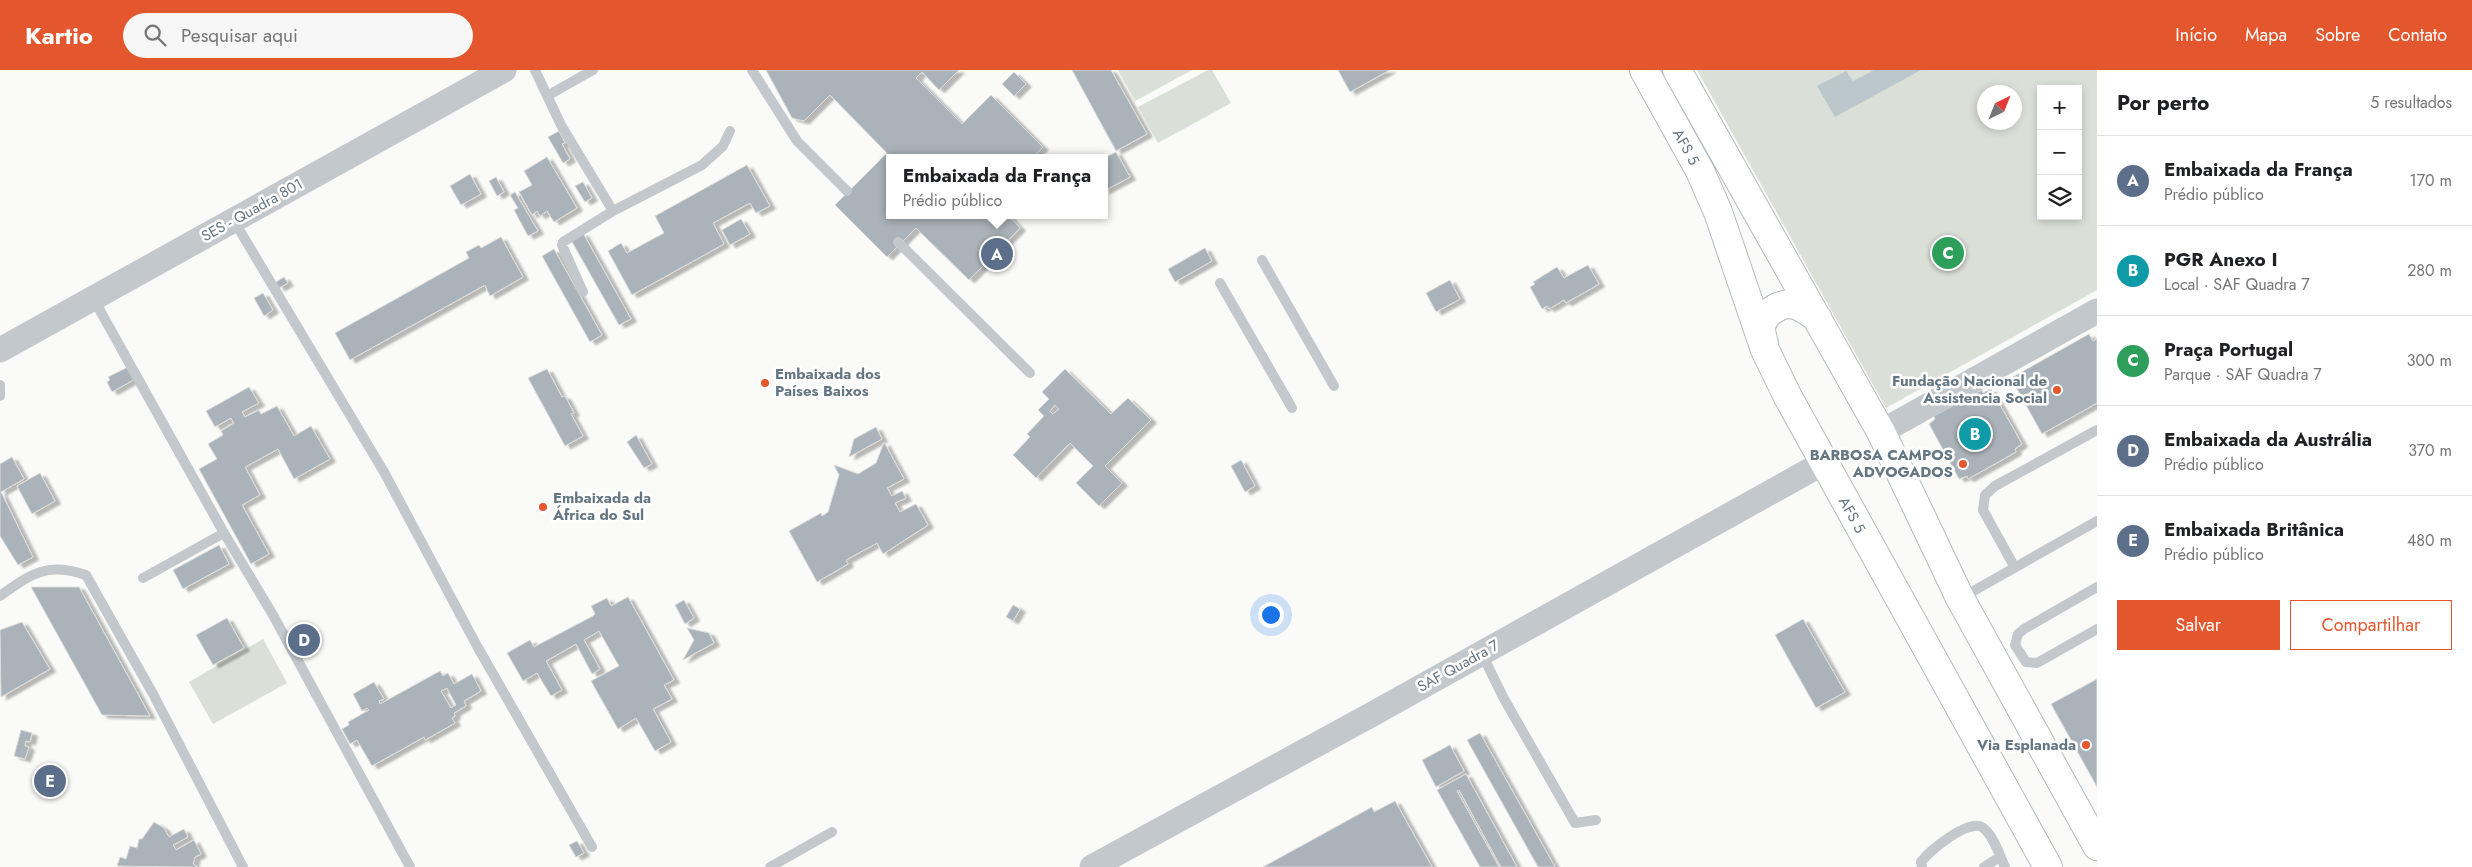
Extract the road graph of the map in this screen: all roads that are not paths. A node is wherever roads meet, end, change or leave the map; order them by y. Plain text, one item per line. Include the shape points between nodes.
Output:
1 (504, 70) edge
2 (535, 70) edge
3 (592, 70) edge
4 (752, 70) edge
5 (1644, 70) edge
6 (1677, 70) edge
7 (547, 96) junction
8 (730, 131) dead end
9 (847, 191) dead end
10 (613, 211) junction
11 (233, 220) junction
12 (898, 242) dead end
13 (1262, 260) dead end
14 (1220, 283) dead end
15 (583, 292) dead end
16 (93, 298) junction
17 (2097, 311) edge
18 (1818, 319) junction
19 (0, 350) edge
20 (1765, 350) junction
21 (1030, 374) dead end
22 (0, 385) edge
23 (1334, 386) dead end
24 (0, 396) edge
25 (1292, 408) dead end
26 (2097, 430) edge
27 (1881, 432) junction
28 (1823, 463) junction
29 (2097, 522) edge
30 (224, 533) junction
31 (2014, 566) junction
32 (143, 578) dead end
33 (2097, 587) edge
34 (0, 596) edge
35 (1960, 598) junction
36 (2097, 629) edge
37 (1482, 653) junction
38 (1596, 820) dead end
39 (832, 832) dead end
40 (2097, 846) edge
41 (592, 847) dead end
42 (2000, 857) junction
43 (243, 867) edge
44 (410, 867) edge
45 (770, 867) edge
46 (1092, 867) edge
47 (1922, 867) edge
48 (1984, 867) edge
49 (2006, 867) edge
50 (2048, 867) edge

1 - 11 street, SES - Quadra 801
2 - 7 lane
3 - 7 lane
4 - 9 lane via 797,141
5 - 20 main road, AFS 5 via 1700,171 1718,212
6 - 18 main road, AFS 5
7 - 10 lane
8 - 10 lane via 722,146 702,165
10 - 15 lane via 562,245
11 - 16 street, SES - Quadra 801
11 - 41 lane via 384,472 477,646
12 - 21 lane
13 - 23 lane
14 - 25 lane
16 - 19 street, SES - Quadra 801
16 - 30 lane
17 - 27 street
18 - 20 main road via 1797,305 1775,308 1761,328
18 - 27 main road, AFS 5
20 - 28 main road, AFS 5
22 - 24 lane
26 - 31 lane via 1995,486 1985,495 1983,510
27 - 35 main road, AFS 5
28 - 37 street, SAF Quadra 7
28 - 50 main road, AFS 5
29 - 31 lane
30 - 32 lane
30 - 44 lane via 273,614
31 - 35 lane
33 - 36 lane via 2024,628 2018,634 2016,645 2026,662 2037,663
34 - 43 lane via 25,578 46,570 66,569 86,575 153,694
35 - 40 main road, AFS 5
37 - 38 lane via 1503,697 1575,823
37 - 46 street, SAF Quadra 7
39 - 45 lane
42 - 47 lane via 1987,831 1981,826 1974,826 1964,828 1928,852 1921,862
42 - 48 lane
42 - 49 lane

